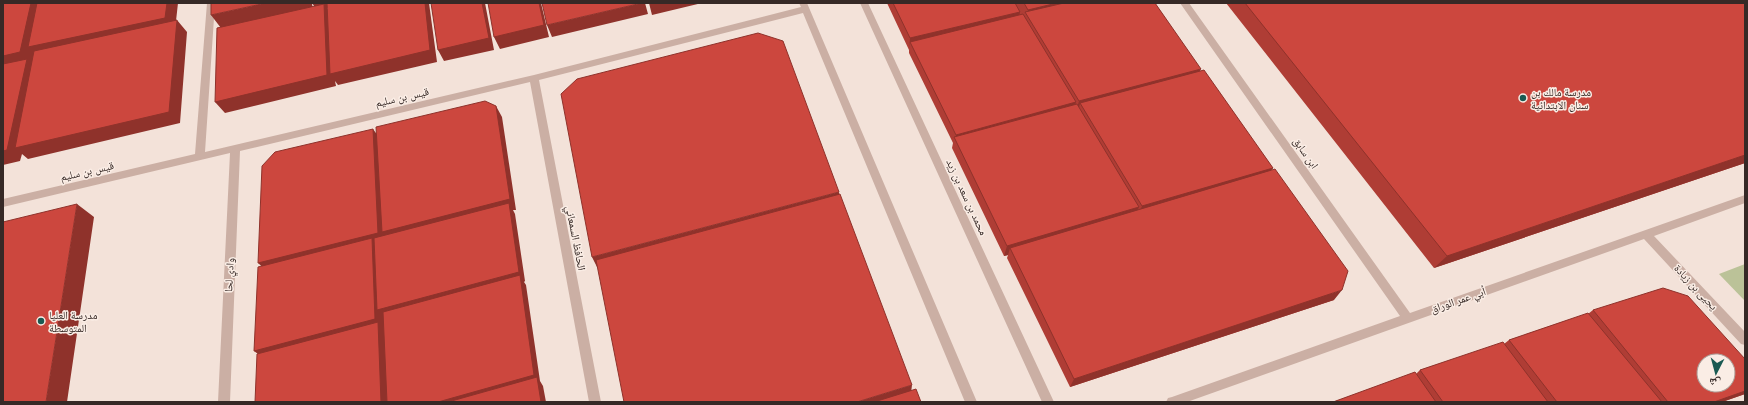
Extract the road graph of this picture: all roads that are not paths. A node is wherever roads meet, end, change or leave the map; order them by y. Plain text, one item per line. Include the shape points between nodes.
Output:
1 (211, 3) edge
2 (864, 3) edge
3 (1184, 3) edge
4 (804, 6) edge
5 (534, 78) junction
6 (235, 149) junction
7 (200, 158) junction
8 (1745, 199) edge
9 (3, 203) edge
10 (1646, 234) junction
11 (1408, 318) junction
12 (1745, 340) edge
13 (224, 402) edge
14 (595, 402) edge
15 (971, 402) edge
16 (1048, 402) edge
17 (1172, 402) edge

1 - 7 street
2 - 16 street, محمد بن سعد بن زيد
3 - 11 street, ابن سابق
4 - 5 street, قيس بن سليم
4 - 15 street
5 - 6 street, قيس بن سليم
5 - 14 street, الحافظ السمعاني
6 - 7 street, قيس بن سليم
6 - 13 street, وادي لحا
7 - 9 street, قيس بن سليم
8 - 10 street, أبي عمر الوراق
10 - 11 street, أبي عمر الوراق
10 - 12 street, يحيى بن زيادة
11 - 17 street, أبي عمر الوراق

